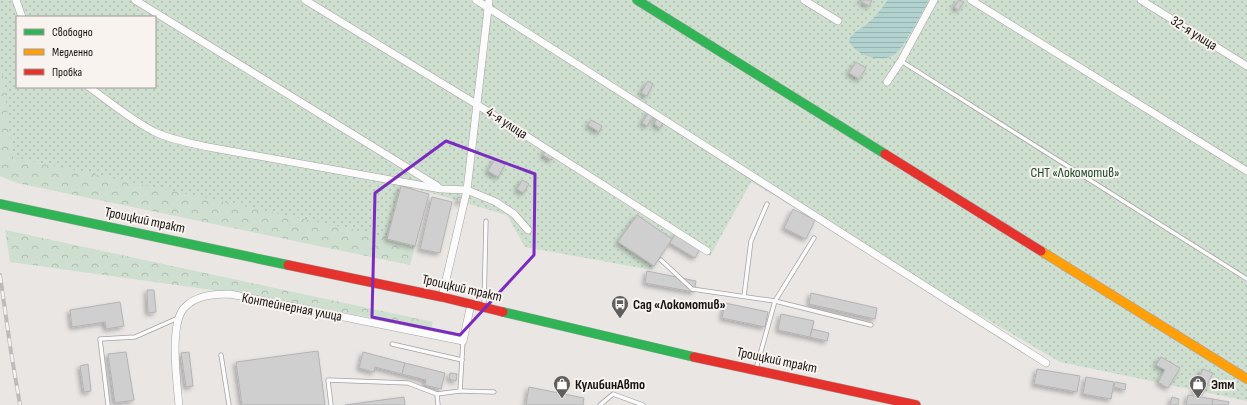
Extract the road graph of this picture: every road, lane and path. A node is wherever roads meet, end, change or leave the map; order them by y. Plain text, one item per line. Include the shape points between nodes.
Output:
1 (16, 0) edge
2 (135, 0) edge
3 (305, 0) edge
4 (476, 0) edge
5 (636, 0) edge
6 (804, 0) edge
7 (934, 0) edge
8 (971, 0) edge
9 (1141, 0) edge
10 (488, 4) edge
11 (22, 16) edge
12 (838, 21) dead end
13 (901, 61) junction
14 (1247, 66) edge
15 (887, 82) dead end
16 (90, 88) edge
17 (476, 104) junction
18 (1247, 172) edge
19 (441, 189) junction
20 (467, 190) junction
21 (0, 204) edge
22 (767, 204) dead end
23 (486, 221) dead end
24 (528, 230) dead end
25 (814, 238) dead end
26 (707, 251) dead end
27 (661, 260) dead end
28 (1247, 279) edge
29 (744, 296) junction
30 (442, 297) junction
31 (775, 301) junction
32 (471, 304) junction
33 (484, 307) junction
34 (179, 318) junction
35 (871, 325) dead end
36 (463, 341) junction
37 (392, 344) dead end
38 (221, 355) dead end
39 (462, 360) junction
40 (1046, 363) dead end
41 (756, 370) junction
42 (1247, 379) edge
43 (460, 392) junction
44 (494, 392) dead end
45 (437, 394) junction
46 (108, 405) edge
47 (177, 405) edge
48 (229, 405) edge
49 (331, 405) edge
50 (438, 405) edge
51 (600, 405) edge
52 (643, 405) edge
53 (916, 405) edge

1 - 11 street
2 - 19 street
3 - 17 street, 4-я улица
4 - 10 street
5 - 42 main road
6 - 12 street
7 - 13 street
8 - 18 street
9 - 14 street, 32-я улица
10 - 17 street
10 - 40 street
13 - 15 street
13 - 28 lane
16 - 19 street via 133,119 176,140
17 - 20 street
17 - 26 street, 4-я улица
19 - 20 street
20 - 24 street via 496,202 514,214
20 - 30 street
21 - 30 main road, Троицкий тракт
22 - 29 lane via 751,241
23 - 33 lane
25 - 31 lane
27 - 29 lane via 692,289
29 - 31 lane
30 - 32 main road, Троицкий тракт
31 - 35 lane
31 - 41 lane
32 - 33 main road, Троицкий тракт
32 - 36 street
33 - 41 main road, Троицкий тракт
34 - 36 street, Контейнерная улица via 184,308 193,301 205,296 230,294
34 - 46 lane via 135,337 100,339
34 - 47 street, Контейнерная улица via 174,340
36 - 39 lane
37 - 39 lane
38 - 48 lane
39 - 43 lane
41 - 53 main road, Троицкий тракт
43 - 44 lane
43 - 45 lane
45 - 49 lane via 408,382 328,380
45 - 50 lane
51 - 52 lane via 613,394

